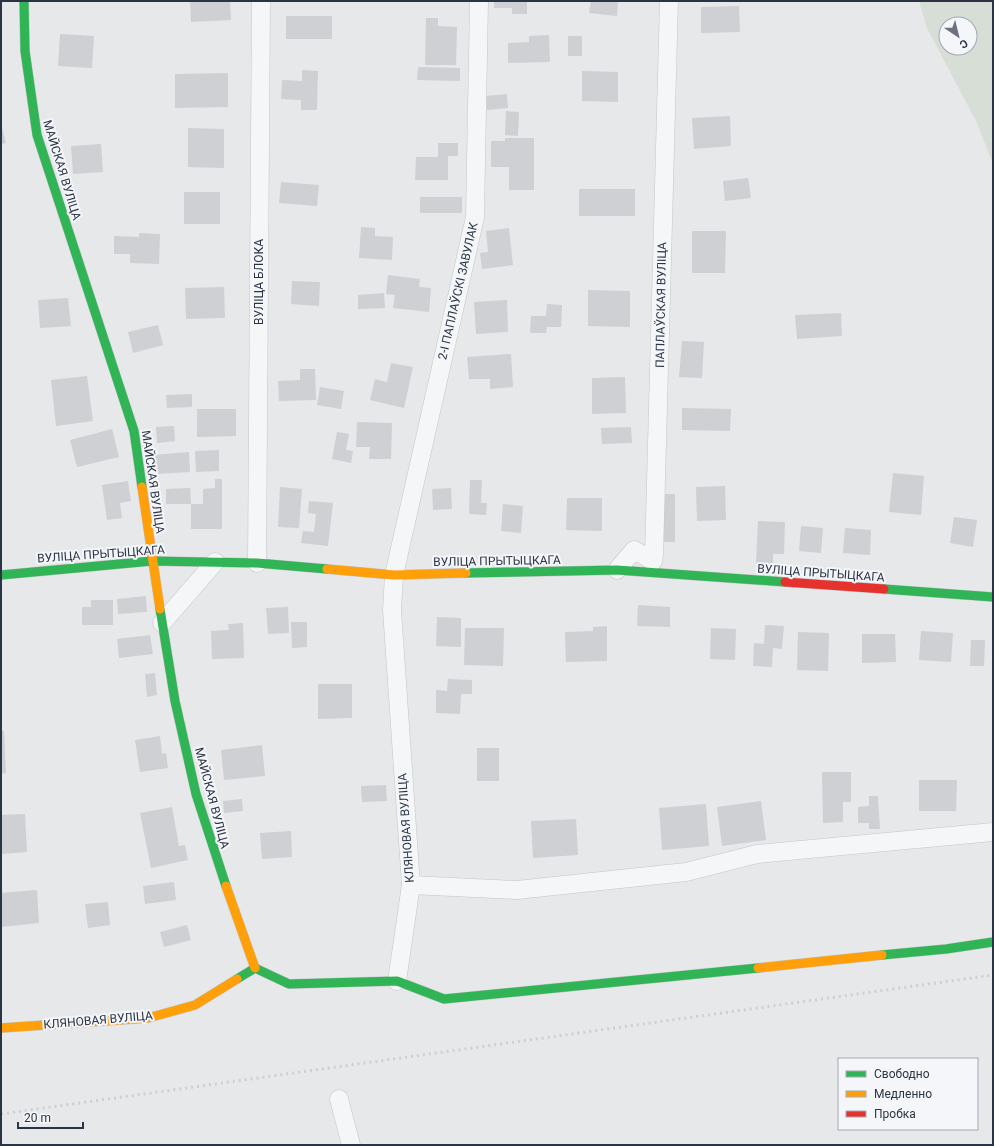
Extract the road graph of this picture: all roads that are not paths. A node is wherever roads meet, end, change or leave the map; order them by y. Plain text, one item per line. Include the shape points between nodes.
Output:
1 (24, 1) edge
2 (261, 1) edge
3 (479, 1) edge
4 (668, 1) edge
5 (152, 560) junction
6 (216, 562) junction
7 (257, 563) junction
8 (617, 570) junction
9 (1, 575) edge
10 (394, 575) junction
11 (993, 597) edge
12 (162, 623) junction
13 (993, 832) edge
14 (411, 885) junction
15 (993, 942) edge
16 (255, 968) junction
17 (397, 980) junction
18 (1, 1028) edge
19 (339, 1099) dead end
20 (351, 1145) edge

1 - 5 street, МАЙСКАЯ ВУЛІЦА via 24,51 37,135 134,431
2 - 7 street, ВУЛІЦА БЛОКА
3 - 10 street, 2-І ПАПЛАЎСКІ ЗАВУЛАК via 475,217
4 - 8 street, ПАПЛАЎСКАЯ ВУЛІЦА via 654,555 653,561 634,550
5 - 6 street, ВУЛІЦА ПРЫТЫЦКАГА
5 - 9 street, ВУЛІЦА ПРЫТЫЦКАГА
5 - 12 street, МАЙСКАЯ ВУЛІЦА
6 - 7 street, ВУЛІЦА ПРЫТЫЦКАГА
6 - 12 street
7 - 10 street, ВУЛІЦА ПРЫТЫЦКАГА
8 - 10 street, ВУЛІЦА ПРЫТЫЦКАГА
8 - 11 street, ВУЛІЦА ПРЫТЫЦКАГА
10 - 14 street, КЛЯНОВАЯ ВУЛІЦА via 392,610
12 - 16 street, МАЙСКАЯ ВУЛІЦА via 175,701 196,794
13 - 14 street via 757,854 686,872 517,890
14 - 17 street, КЛЯНОВАЯ ВУЛІЦА
15 - 17 street via 946,949 444,999
16 - 17 street via 289,984
16 - 18 street, КЛЯНОВАЯ ВУЛІЦА via 195,1005 148,1018
19 - 20 street

